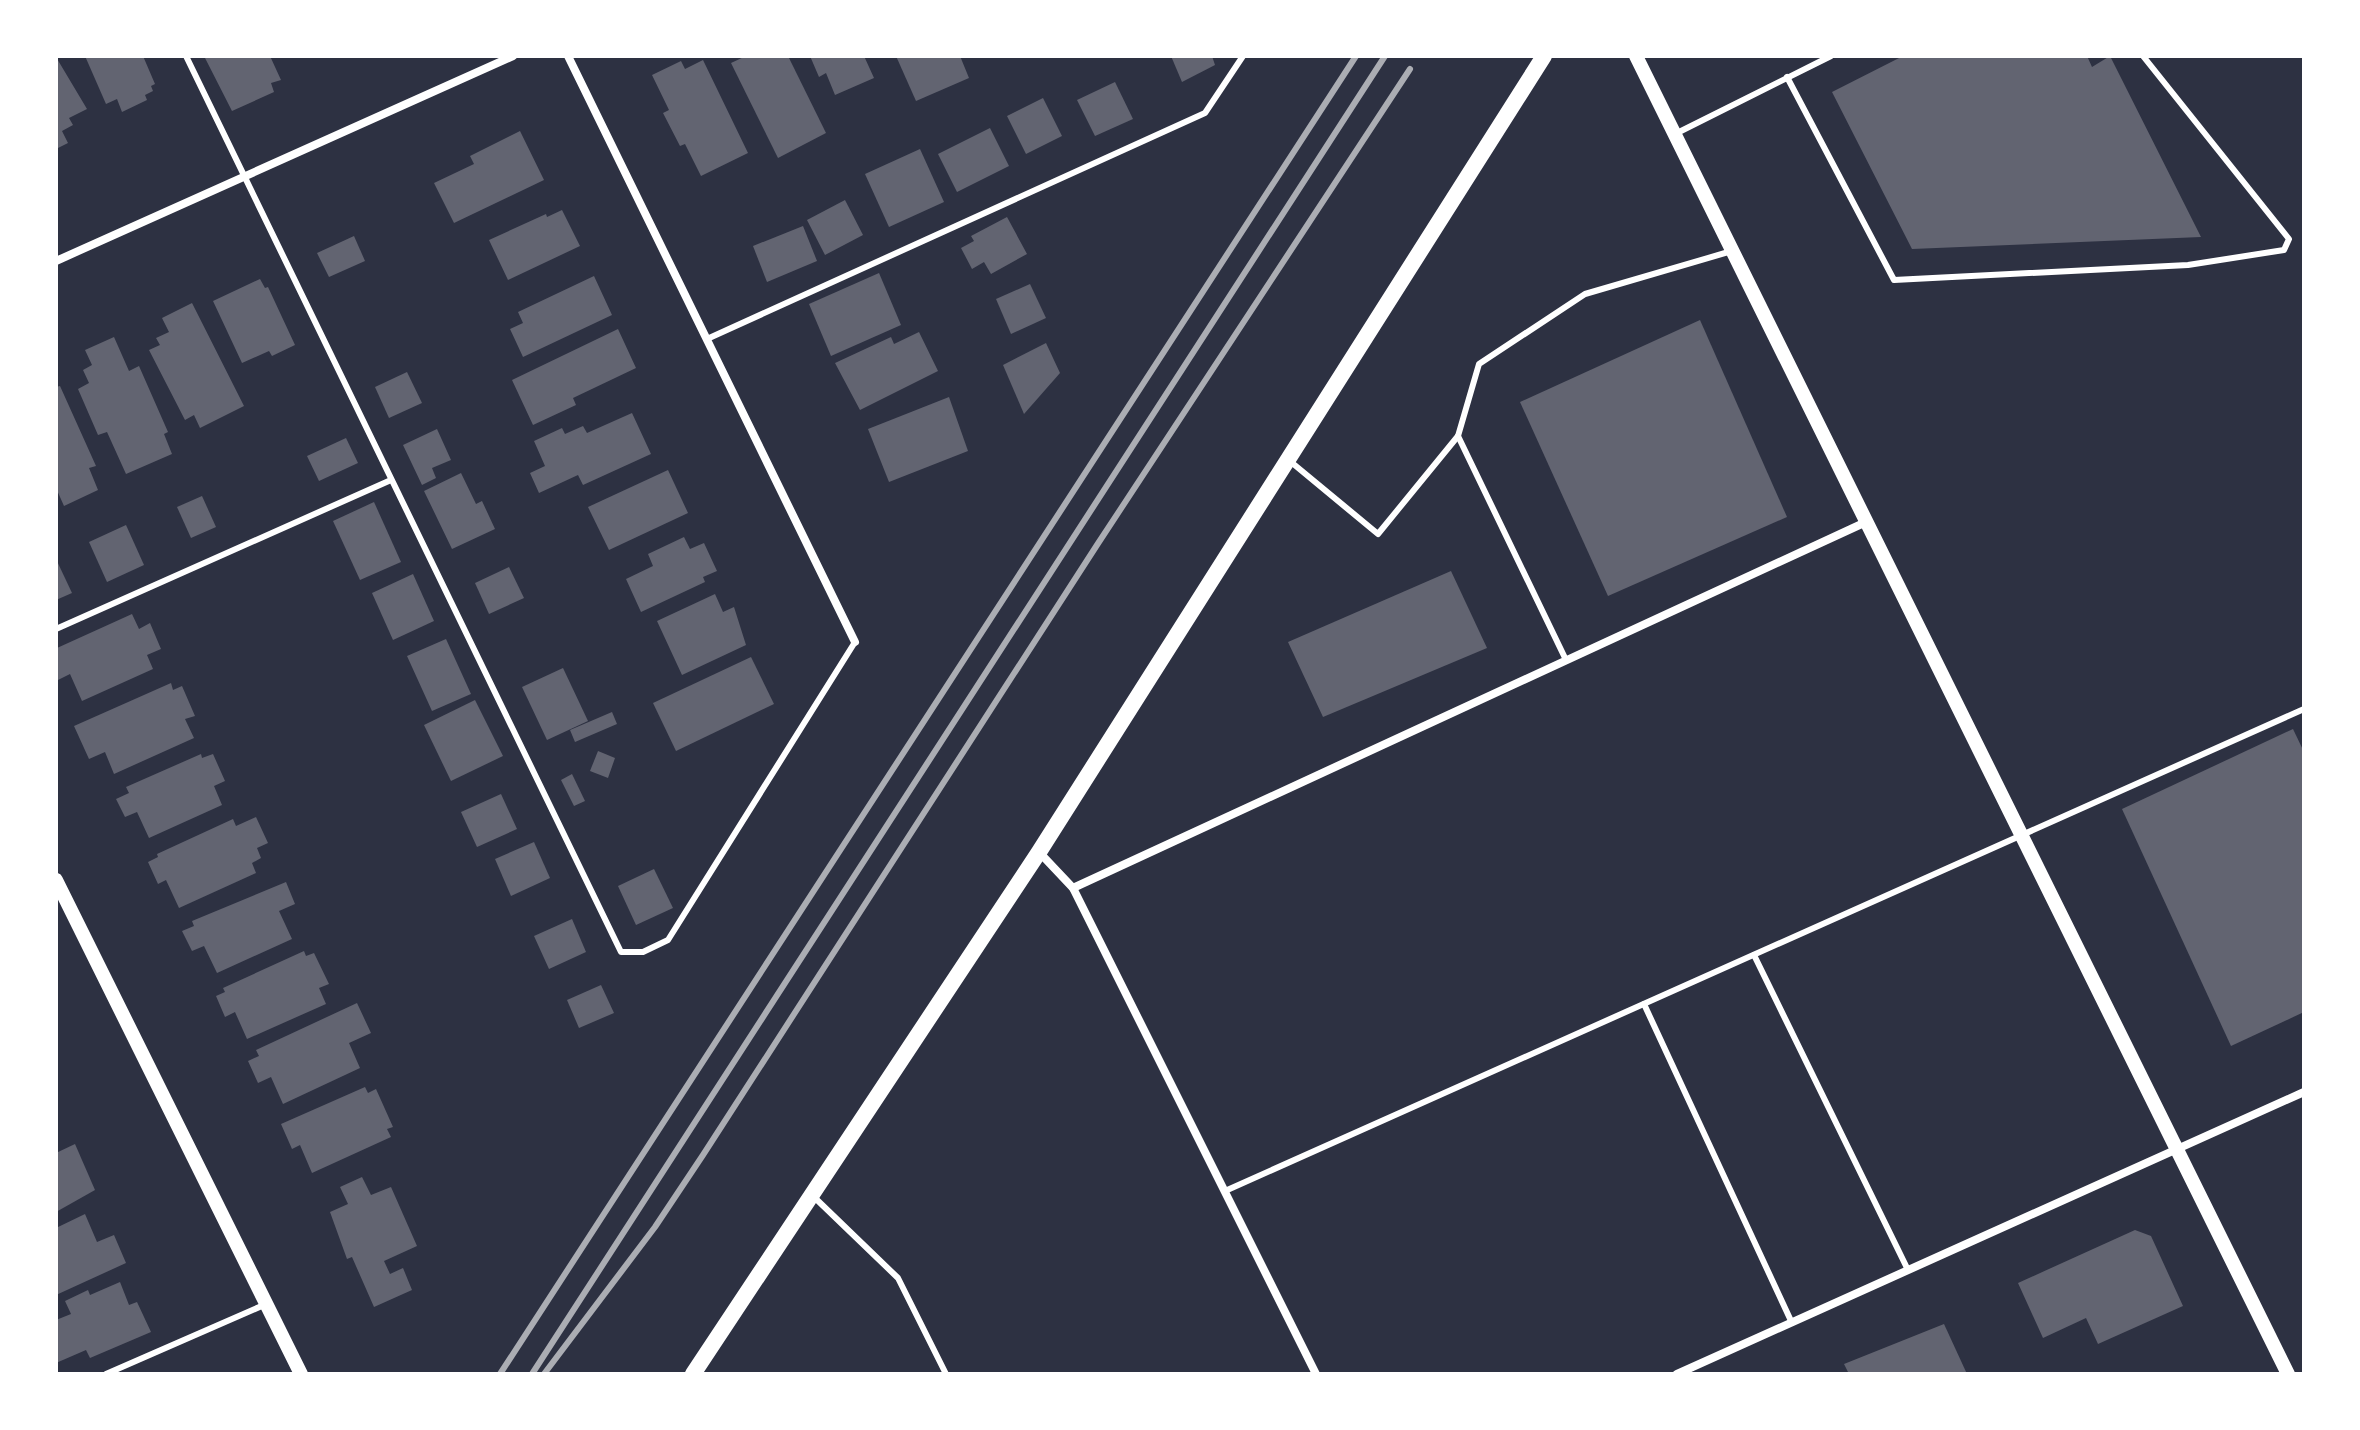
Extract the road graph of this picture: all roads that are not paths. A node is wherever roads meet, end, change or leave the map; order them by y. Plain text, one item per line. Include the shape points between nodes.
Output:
1 (186, 56) edge
2 (513, 56) edge
3 (568, 56) edge
4 (1243, 56) edge
5 (1544, 56) edge
6 (1636, 56) edge
7 (1831, 56) edge
8 (2143, 56) edge
9 (1787, 77) junction
10 (1675, 134) junction
11 (244, 177) junction
12 (1732, 251) junction
13 (56, 261) edge
14 (707, 339) junction
15 (1458, 436) junction
16 (1288, 459) junction
17 (391, 480) junction
18 (1866, 522) junction
19 (56, 629) edge
20 (855, 642) joint
21 (1566, 660) junction
22 (2304, 709) edge
23 (2021, 835) junction
24 (1039, 852) junction
25 (56, 880) edge
26 (1073, 888) junction
27 (1754, 955) junction
28 (1644, 1004) junction
29 (2304, 1092) edge
30 (2175, 1149) junction
31 (1225, 1191) junction
32 (812, 1195) junction
33 (1908, 1270) junction
34 (266, 1304) junction
35 (1792, 1323) junction
36 (106, 1374) edge
37 (301, 1374) edge
38 (693, 1374) edge
39 (946, 1374) edge
40 (1316, 1374) edge
41 (1677, 1374) edge
42 (2288, 1374) edge

1 - 11 lane
2 - 11 street
3 - 14 street
4 - 14 lane via 1205,113
5 - 16 main road
6 - 10 street
7 - 9 lane
8 - 9 lane via 2289,239 2284,250 2188,265 1894,280
9 - 10 lane
10 - 12 street
11 - 13 street
11 - 17 lane
12 - 15 lane via 1585,294 1479,364
12 - 18 street
14 - 20 street
15 - 16 lane via 1378,534
15 - 21 lane
16 - 24 main road
17 - 19 lane
17 - 20 lane via 621,952 643,952 668,940
18 - 21 street
18 - 23 street
21 - 26 street
22 - 23 lane
23 - 27 lane
23 - 30 street
24 - 26 street
24 - 32 main road
25 - 34 street
26 - 31 street
27 - 28 lane
27 - 33 lane
28 - 31 lane
28 - 35 lane
29 - 30 street
30 - 33 street
30 - 42 street
31 - 40 street
32 - 38 main road
32 - 39 lane via 898,1278
33 - 35 street
34 - 36 lane
34 - 37 street
35 - 41 street

